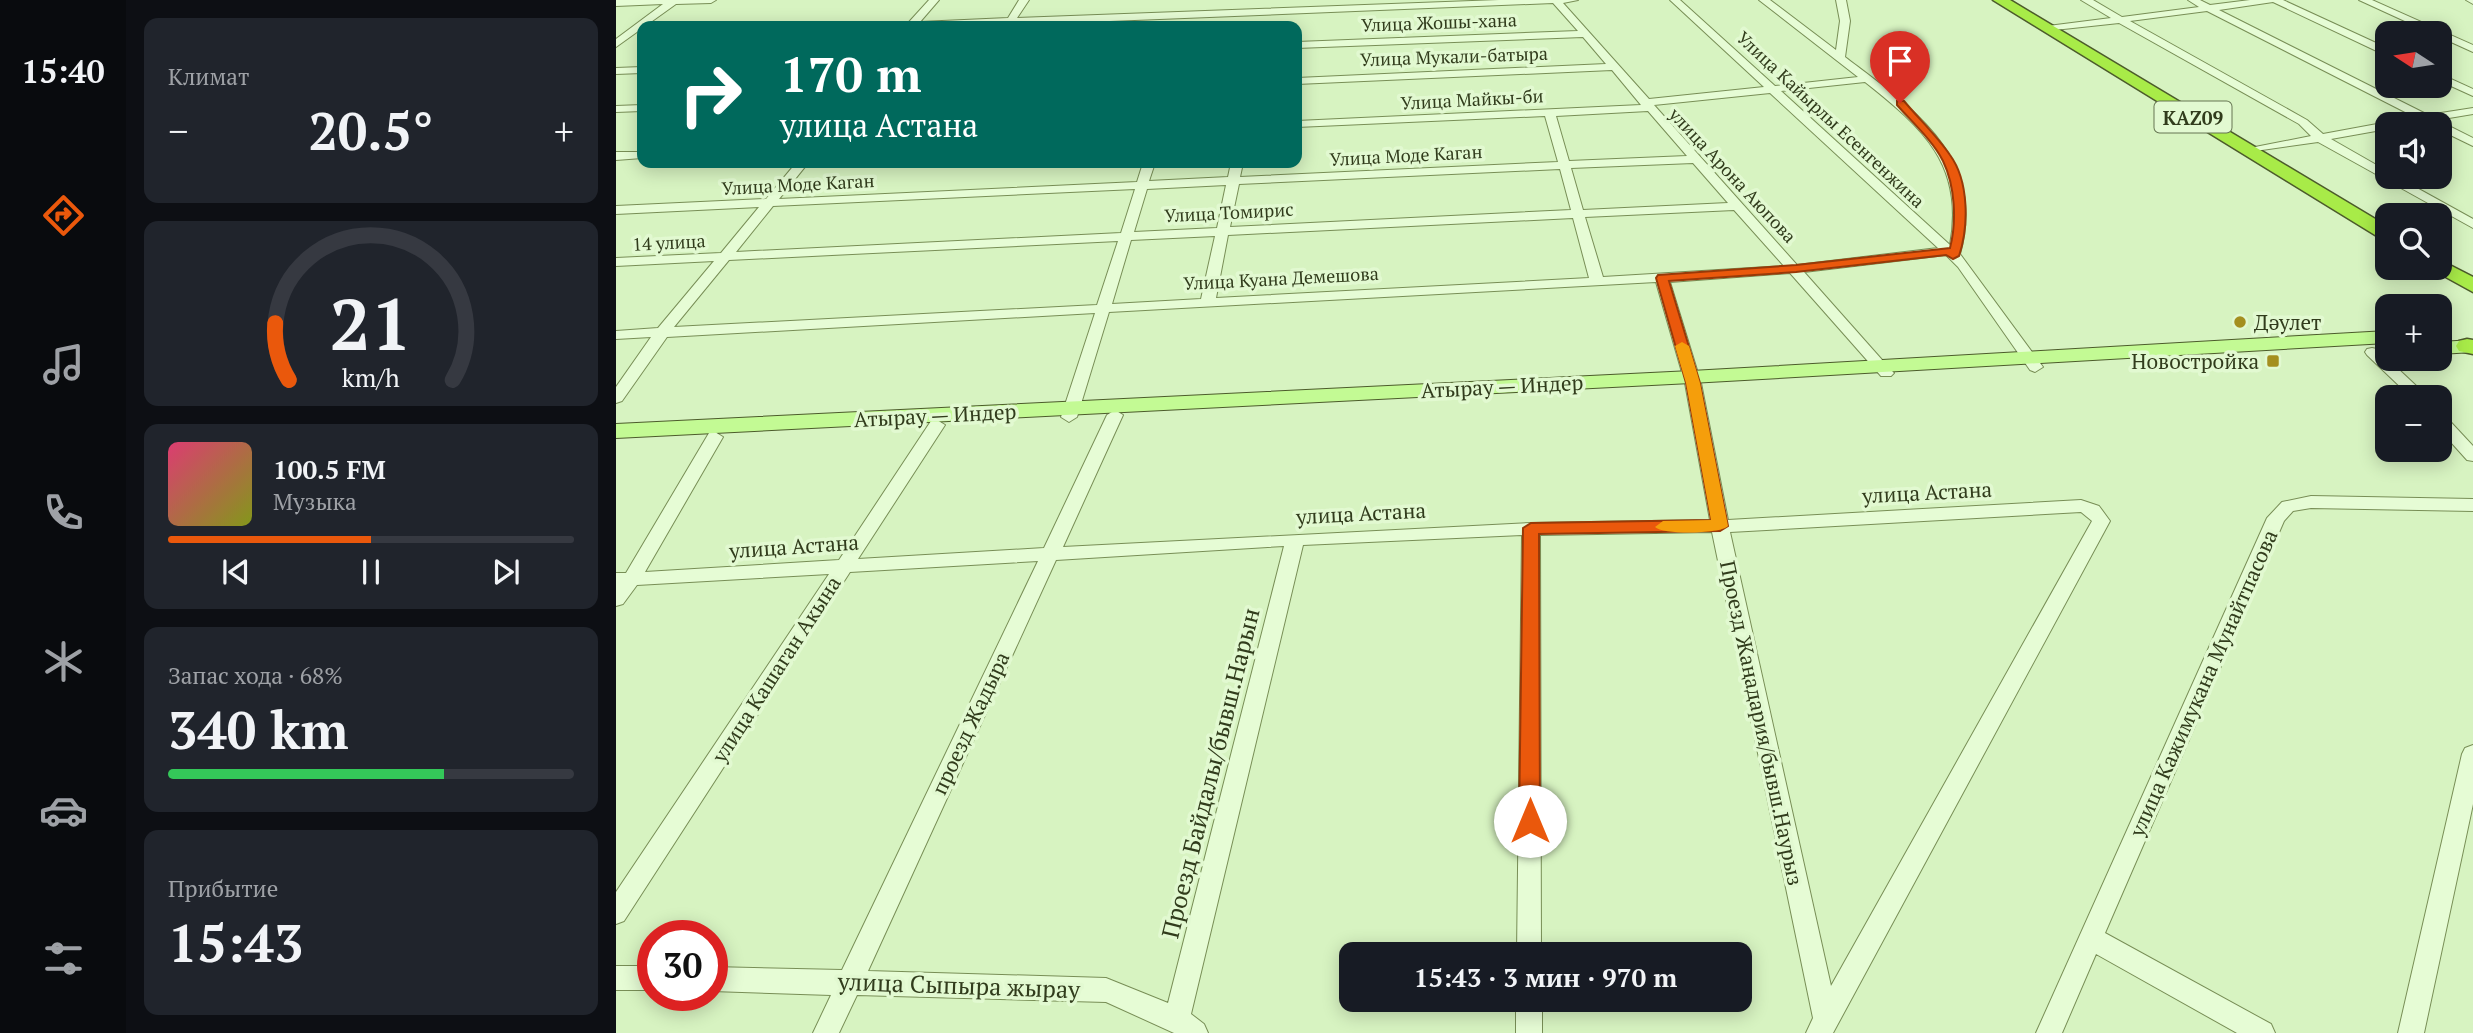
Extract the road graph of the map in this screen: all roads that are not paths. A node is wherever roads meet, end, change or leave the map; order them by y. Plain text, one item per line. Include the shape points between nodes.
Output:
1 (711, 0) edge
2 (934, 0) edge
3 (1024, 0) edge
4 (1200, 0) edge
5 (1556, 0) edge
6 (1573, 0) edge
7 (1675, 0) edge
8 (1764, 0) edge
9 (1841, 0) edge
10 (2000, 0) edge
11 (2010, 0) edge
12 (2086, 0) edge
13 (2193, 0) edge
14 (2271, 0) edge
15 (2276, 0) edge
16 (2364, 0) edge
17 (674, 1) edge
18 (616, 3) edge
19 (2208, 8) junction
20 (1269, 12) junction
21 (1196, 14) junction
22 (2115, 19) junction
23 (646, 21) edge
24 (916, 21) edge
25 (1011, 21) edge
26 (1021, 21) edge
27 (1194, 21) edge
28 (1267, 21) edge
29 (2410, 21) edge
30 (637, 28) edge
31 (2052, 29) junction
32 (628, 34) junction
33 (637, 34) edge
34 (1583, 34) junction
35 (616, 35) edge
36 (2452, 40) edge
37 (616, 44) edge
38 (1302, 45) edge
39 (2375, 46) edge
40 (2473, 49) edge
41 (1840, 58) junction
42 (1612, 67) junction
43 (637, 70) edge
44 (616, 71) edge
45 (2124, 72) junction
46 (1867, 79) junction
47 (1302, 80) edge
48 (2452, 83) edge
49 (1772, 90) junction
50 (2473, 93) edge
51 (1647, 106) junction
52 (637, 108) edge
53 (616, 109) edge
54 (2473, 111) edge
55 (2411, 112) edge
56 (1550, 113) junction
57 (2452, 117) edge
58 (1302, 124) edge
59 (2375, 128) edge
60 (2452, 132) edge
61 (2320, 138) junction
62 (2473, 143) edge
63 (2259, 149) junction
64 (637, 155) edge
65 (616, 156) edge
66 (1694, 159) junction
67 (1566, 165) junction
68 (798, 168) edge
69 (1147, 168) edge
70 (1236, 168) edge
71 (2375, 169) edge
72 (1233, 181) junction
73 (1142, 186) junction
74 (2411, 189) edge
75 (770, 203) junction
76 (1735, 206) junction
77 (616, 210) edge
78 (1580, 213) junction
79 (2375, 219) edge
80 (2473, 224) edge
81 (2375, 227) edge
82 (1222, 230) junction
83 (1127, 234) junction
84 (1951, 253) junction
85 (724, 257) junction
86 (616, 262) edge
87 (2452, 265) edge
88 (1796, 268) junction
89 (2452, 273) edge
90 (1662, 278) junction
91 (2473, 278) edge
92 (1597, 281) junction
93 (2473, 286) edge
94 (1208, 301) junction
95 (1104, 307) junction
96 (662, 333) junction
97 (616, 335) edge
98 (2452, 337) edge
99 (2375, 338) edge
100 (2471, 343) edge
101 (2452, 346) edge
102 (2375, 351) edge
103 (2032, 361) junction
104 (1882, 368) junction
105 (2397, 371) edge
106 (1692, 380) junction
107 (2409, 385) edge
108 (616, 398) edge
109 (1070, 413) junction
110 (1115, 415) junction
111 (937, 425) junction
112 (616, 431) edge
113 (2452, 434) edge
114 (715, 437) junction
115 (616, 441) edge
116 (2473, 456) edge
117 (2473, 505) edge
118 (1720, 526) junction
119 (1531, 528) junction
120 (1295, 539) junction
121 (1049, 552) junction
122 (844, 566) junction
123 (624, 579) edge
124 (616, 599) edge
125 (2473, 754) edge
126 (616, 913) edge
127 (2090, 937) junction
128 (1529, 942) edge
129 (616, 978) edge
130 (637, 978) edge
131 (728, 979) edge
132 (850, 981) junction
133 (1529, 1012) edge
134 (1186, 1026) edge
135 (1823, 1027) edge
136 (826, 1033) edge
137 (1529, 1033) edge
138 (2049, 1033) edge
139 (2262, 1033) edge
140 (2411, 1033) edge

1 - 17 street
2 - 24 street
3 - 25 street
4 - 21 street
5 - 6 street
5 - 20 street
5 - 34 street, улица Арона Аюпова
7 - 49 street, Улица Кайырлы Есенгенжина
8 - 41 street
9 - 41 street via 1845,21
10 - 31 highway, KAZ09
11 - 31 highway, KAZ09
12 - 22 street
13 - 19 street
14 - 19 street
15 - 39 street
16 - 29 street
17 - 18 street
17 - 23 street
19 - 22 street
19 - 55 street
20 - 21 street
20 - 28 street
21 - 26 street via 1095,14
21 - 27 street
22 - 31 street
22 - 61 street via 2303,122
30 - 32 street
31 - 45 highway, KAZ09
32 - 33 street
32 - 35 street
32 - 37 street
34 - 38 street, Улица Жошы-хана
34 - 42 street, улица Арона Аюпова
36 - 40 street
41 - 46 street
42 - 47 street, Улица Мукали-батыра
42 - 51 street, улица Арона Аюпова
43 - 44 street
45 - 63 highway, KAZ09
45 - 81 highway, KAZ09
46 - 49 street, Улица Майкы-би
46 - 84 street via 1900,103 1947,157 1960,206 1957,244
48 - 50 street
49 - 51 street, Улица Майкы-би
49 - 84 street, Улица Кайырлы Есенгенжина
51 - 56 street, Улица Майкы-би
51 - 66 street, улица Арона Аюпова
52 - 53 street
54 - 57 street
56 - 58 street, Улица Майкы-би
56 - 67 street
59 - 61 street
60 - 62 street
61 - 63 street
61 - 71 street
63 - 79 highway, KAZ09
64 - 65 street
66 - 67 street, Улица Моде Каган
66 - 76 street, улица Арона Аюпова
67 - 72 street, Улица Моде Каган
67 - 78 street
68 - 75 street
69 - 73 street
70 - 72 street
72 - 73 street, Улица Моде Каган
72 - 82 street
73 - 75 street, Улица Моде Каган
73 - 83 street
74 - 80 street
75 - 77 street, Улица Моде Каган
75 - 85 street
76 - 78 street, Улица Томирис
76 - 88 street, улица Арона Аюпова
78 - 82 street, Улица Томирис
78 - 92 street
82 - 83 street, Улица Томирис
82 - 94 street
83 - 85 street, Улица Томирис
83 - 95 street
84 - 88 street, Улица Куана Демешова
84 - 103 street, Улица Кайырлы Есенгенжина via 1964,264
85 - 86 street, 14 улица
85 - 96 street
87 - 91 highway
88 - 90 street, Улица Куана Демешова
88 - 104 street, улица Арона Аюпова
89 - 93 highway
90 - 92 street, Улица Куана Демешова
90 - 106 street, Проезд Жаңадария/бывш.Наурыз
92 - 94 street, Улица Куана Демешова
94 - 95 street, Улица Куана Демешова
95 - 96 street, Улица Куана Демешова
95 - 109 street
96 - 97 street, Улица Куана Демешова
96 - 108 street
98 - 100 main road
99 - 103 main road, Атырау — Индер
100 - 101 main road
102 - 103 main road, Атырау — Индер
103 - 104 main road, Атырау — Индер
104 - 106 main road, Атырау — Индер
105 - 107 street
106 - 109 main road, Атырау — Индер
106 - 110 main road, Атырау — Индер
106 - 118 street, Проезд Жаңадария/бывш.Наурыз
109 - 110 main road, Атырау — Индер
109 - 111 main road, Атырау — Индер
109 - 112 main road, Атырау — Индер
110 - 121 street, проезд Жадыра
111 - 114 main road, Атырау — Индер
111 - 122 street, улица Кашаган Акына
113 - 116 street
114 - 115 main road, Атырау — Индер
114 - 123 street
117 - 127 street, улица Кажимукана Мунайтпасова via 2311,502 2288,506 2276,518
118 - 119 street, улица Астана
118 - 135 street, Проезд Жаңадария/бывш.Наурыз
118 - 135 street, улица Астана via 2081,506 2091,508 2101,521
119 - 120 street, улица Астана
119 - 128 street
120 - 121 street, улица Астана
120 - 134 street, Проезд Байдалы/бывш.Нарын
121 - 122 street, улица Астана
121 - 132 street, проезд Жадыра
122 - 123 street, улица Астана
122 - 126 street, улица Кашаган Акына
123 - 124 street
125 - 140 street
127 - 138 street, улица Кажимукана Мунайтпасова
127 - 139 street
129 - 130 street
131 - 132 street, улица Сыпыра жырау
132 - 134 street, улица Сыпыра жырау via 1106,989
132 - 136 street, проезд Жадыра
133 - 137 street

